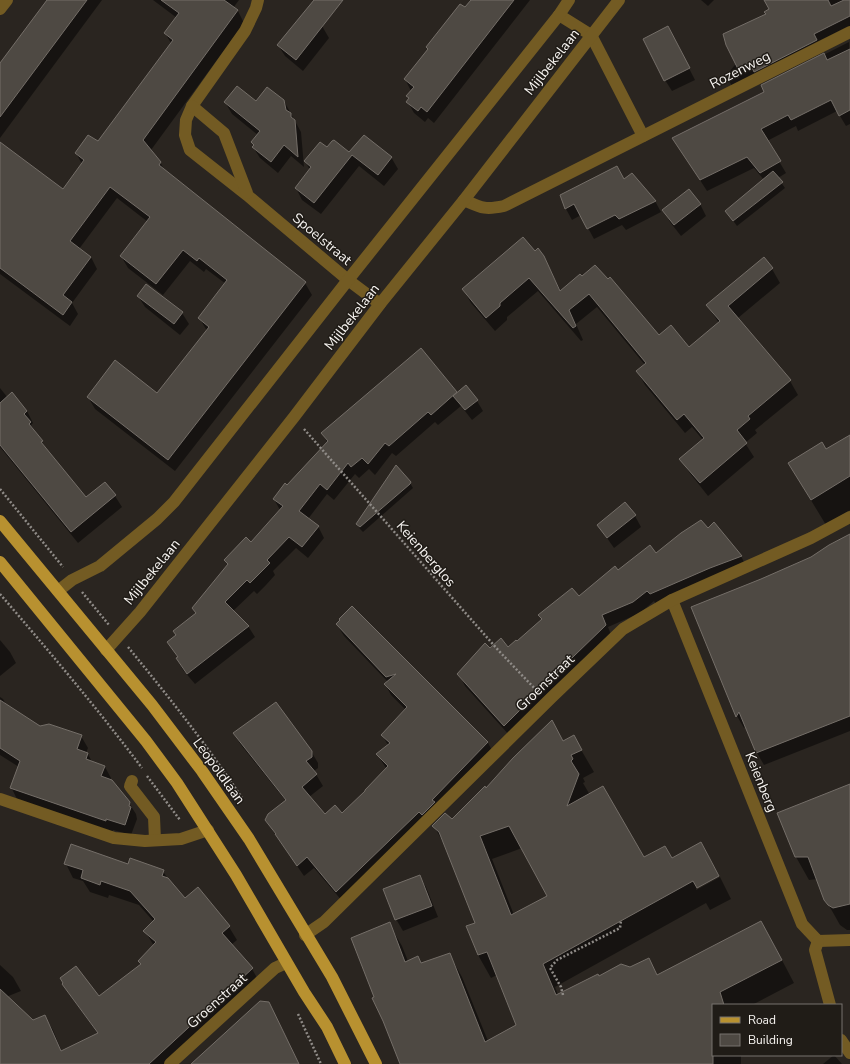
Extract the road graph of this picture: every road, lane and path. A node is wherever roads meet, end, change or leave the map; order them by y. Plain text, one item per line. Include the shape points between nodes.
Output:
1 (7, 0) edge
2 (258, 0) edge
3 (569, 0) edge
4 (619, 0) edge
5 (0, 9) edge
6 (559, 15) junction
7 (850, 32) edge
8 (591, 35) junction
9 (192, 106) junction
10 (643, 136) junction
11 (247, 194) junction
12 (464, 200) junction
13 (348, 280) junction
14 (380, 304) junction
15 (294, 417) junction
16 (850, 516) edge
17 (0, 521) edge
18 (0, 562) edge
19 (58, 591) junction
20 (0, 594) edge
21 (672, 600) junction
22 (106, 650) junction
23 (547, 702) junction
24 (132, 781) dead end
25 (0, 799) edge
26 (208, 830) junction
27 (191, 835) junction
28 (155, 840) junction
29 (620, 920) dead end
30 (305, 935) junction
31 (850, 940) edge
32 (818, 941) junction
33 (286, 963) junction
34 (563, 995) dead end
35 (830, 1004) edge
36 (297, 1013) dead end
37 (842, 1042) edge
38 (850, 1054) edge
39 (170, 1064) edge
40 (321, 1064) edge
41 (345, 1064) edge
42 (376, 1064) edge

1 - 5 street
2 - 9 street, Spoelstraat via 245,31
3 - 6 street, Mijlbekelaan
4 - 8 street, Mijlbekelaan
6 - 8 street
6 - 13 street, Mijlbekelaan
7 - 10 street, Rozenweg
8 - 10 street
8 - 12 street, Mijlbekelaan
9 - 11 street, Spoelstraat via 224,133
9 - 11 street, Spoelstraat via 186,120 185,135 190,150
10 - 12 street, Rozenweg via 504,206 488,209
11 - 13 street, Spoelstraat
12 - 14 street, Mijlbekelaan
13 - 14 street, Spoelstraat
13 - 19 street, Mijlbekelaan via 174,502 100,566 72,580
14 - 15 street, Mijlbekelaan
15 - 22 street, Mijlbekelaan via 140,612
15 - 23 path, Keienberglos via 498,650
16 - 21 street, Groenstraat via 811,538
17 - 19 main road, Leopoldlaan
18 - 26 main road via 146,741
19 - 22 main road, Leopoldlaan
20 - 27 path via 116,734
21 - 23 street, Groenstraat via 622,629
21 - 32 street, Keienberg via 802,924
22 - 30 main road, Leopoldlaan via 152,704 206,777 249,839
23 - 30 street, Groenstraat via 320,926
24 - 28 street via 130,786 154,817
25 - 28 street via 114,838
26 - 27 street
26 - 33 main road
27 - 28 street via 181,839
29 - 34 path via 620,928 557,960 550,968
30 - 42 main road, Leopoldlaan via 332,977
31 - 32 street
32 - 35 street via 815,950
33 - 39 street, Groenstraat via 275,968
33 - 41 main road via 327,1027
36 - 40 path
37 - 38 street

